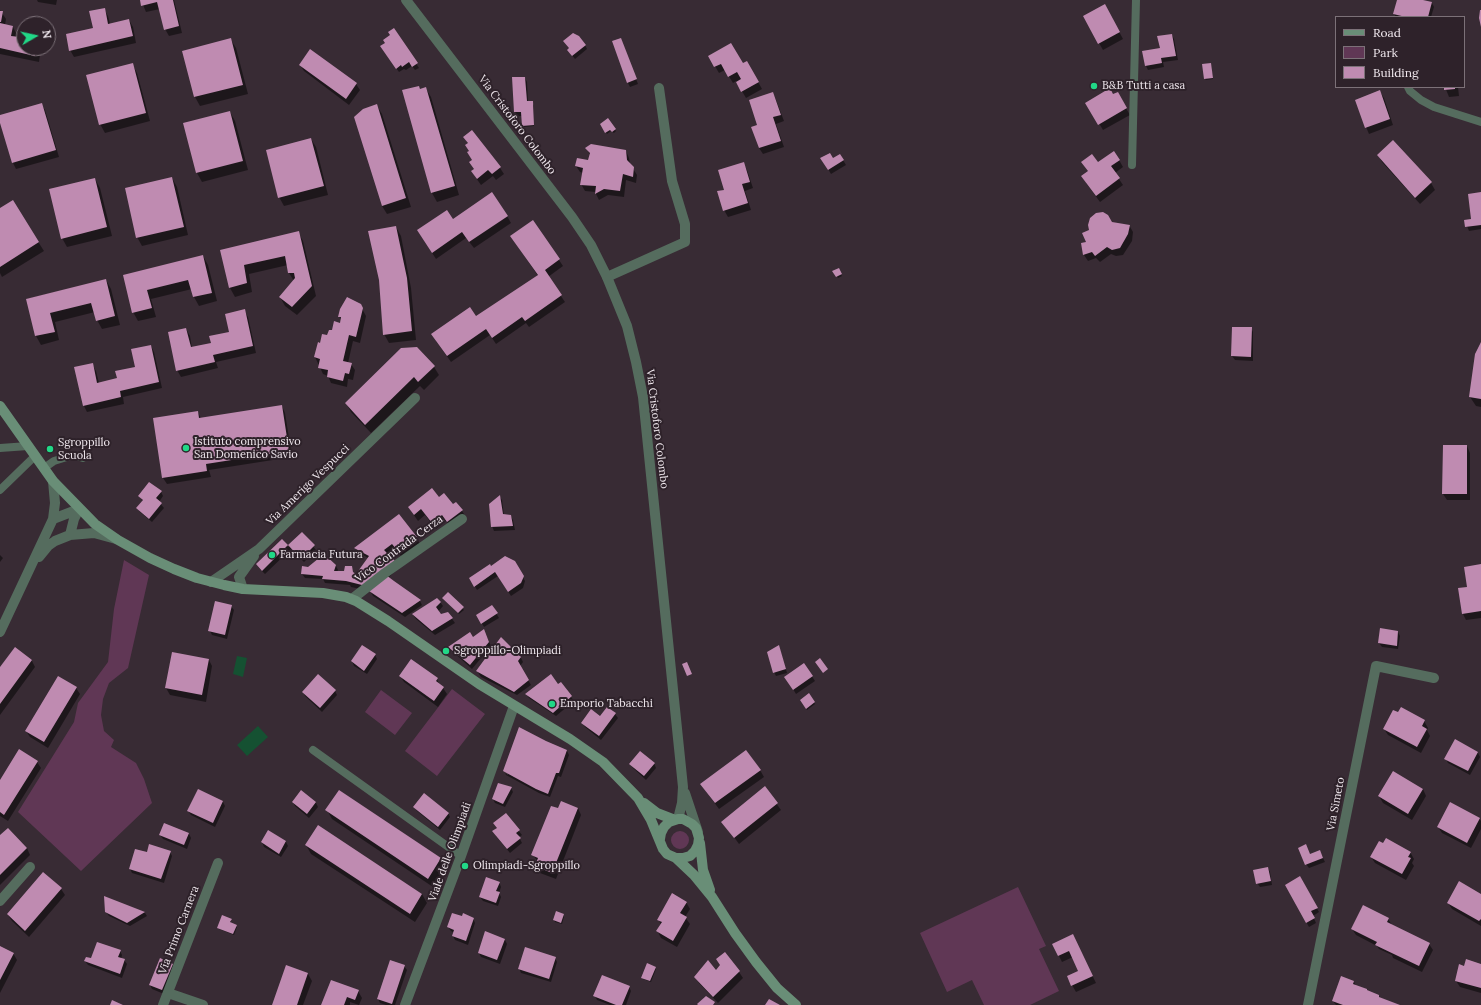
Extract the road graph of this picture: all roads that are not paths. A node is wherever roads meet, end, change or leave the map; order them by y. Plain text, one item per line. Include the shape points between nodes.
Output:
1 (406, 0) edge
2 (1136, 0) edge
3 (659, 88) dead end
4 (1408, 88) edge
5 (1481, 122) edge
6 (1132, 164) dead end
7 (607, 277) junction
8 (415, 398) dead end
9 (0, 406) edge
10 (28, 446) junction
11 (0, 448) edge
12 (35, 456) junction
13 (83, 458) dead end
14 (44, 468) junction
15 (53, 481) junction
16 (0, 490) edge
17 (79, 509) junction
18 (53, 519) junction
19 (462, 519) dead end
20 (70, 535) junction
21 (118, 540) junction
22 (259, 549) junction
23 (32, 564) junction
24 (211, 582) junction
25 (243, 589) junction
26 (352, 599) junction
27 (0, 632) edge
28 (1434, 678) dead end
29 (514, 706) junction
30 (313, 750) dead end
31 (683, 787) junction
32 (638, 798) junction
33 (676, 820) junction
34 (699, 835) junction
35 (660, 840) junction
36 (461, 856) junction
37 (676, 858) junction
38 (218, 863) dead end
39 (30, 867) dead end
40 (712, 897) junction
41 (0, 901) edge
42 (168, 993) junction
43 (163, 1005) edge
44 (203, 1005) edge
45 (406, 1005) edge
46 (796, 1005) edge
47 (1308, 1005) edge

1 - 7 street, Via Cristoforo Colombo via 572,217 592,246
2 - 6 lane
3 - 7 street via 672,181 685,224 685,242
4 - 5 lane via 1421,100 1434,107
7 - 31 street, Via Cristoforo Colombo via 627,326 643,397
8 - 22 street, Via Amerigo Vespucci
9 - 10 main road
10 - 11 lane
10 - 12 main road
12 - 14 main road
12 - 16 lane
13 - 14 lane via 70,456 54,461
14 - 15 main road
15 - 17 main road
15 - 18 street
17 - 18 street
17 - 20 street
17 - 21 main road
18 - 23 street
19 - 26 street, Vico Contrada Cerza
20 - 21 street via 94,533
20 - 23 street via 48,546
21 - 24 main road via 174,569
22 - 24 street, Via Amerigo Vespucci
22 - 25 street via 240,573
23 - 27 street
24 - 25 main road
25 - 26 main road via 323,593
26 - 29 main road via 368,607 419,644
28 - 47 street, Via Simeto via 1376,666
29 - 32 main road via 603,762
29 - 36 street, Viale delle Olimpiadi
30 - 36 lane
31 - 33 street via 682,803
31 - 34 street
32 - 33 main road via 657,813
32 - 35 main road
33 - 34 main road via 683,819 692,824
33 - 35 main road via 664,827
34 - 37 main road via 698,845 690,856
34 - 40 main road via 703,870
35 - 37 main road via 667,854
36 - 45 street, Viale delle Olimpiadi
37 - 40 main road
38 - 42 street, Via Primo Carnera
39 - 41 street
40 - 46 main road via 756,962 777,988
42 - 43 street, Via Primo Carnera
42 - 44 street

